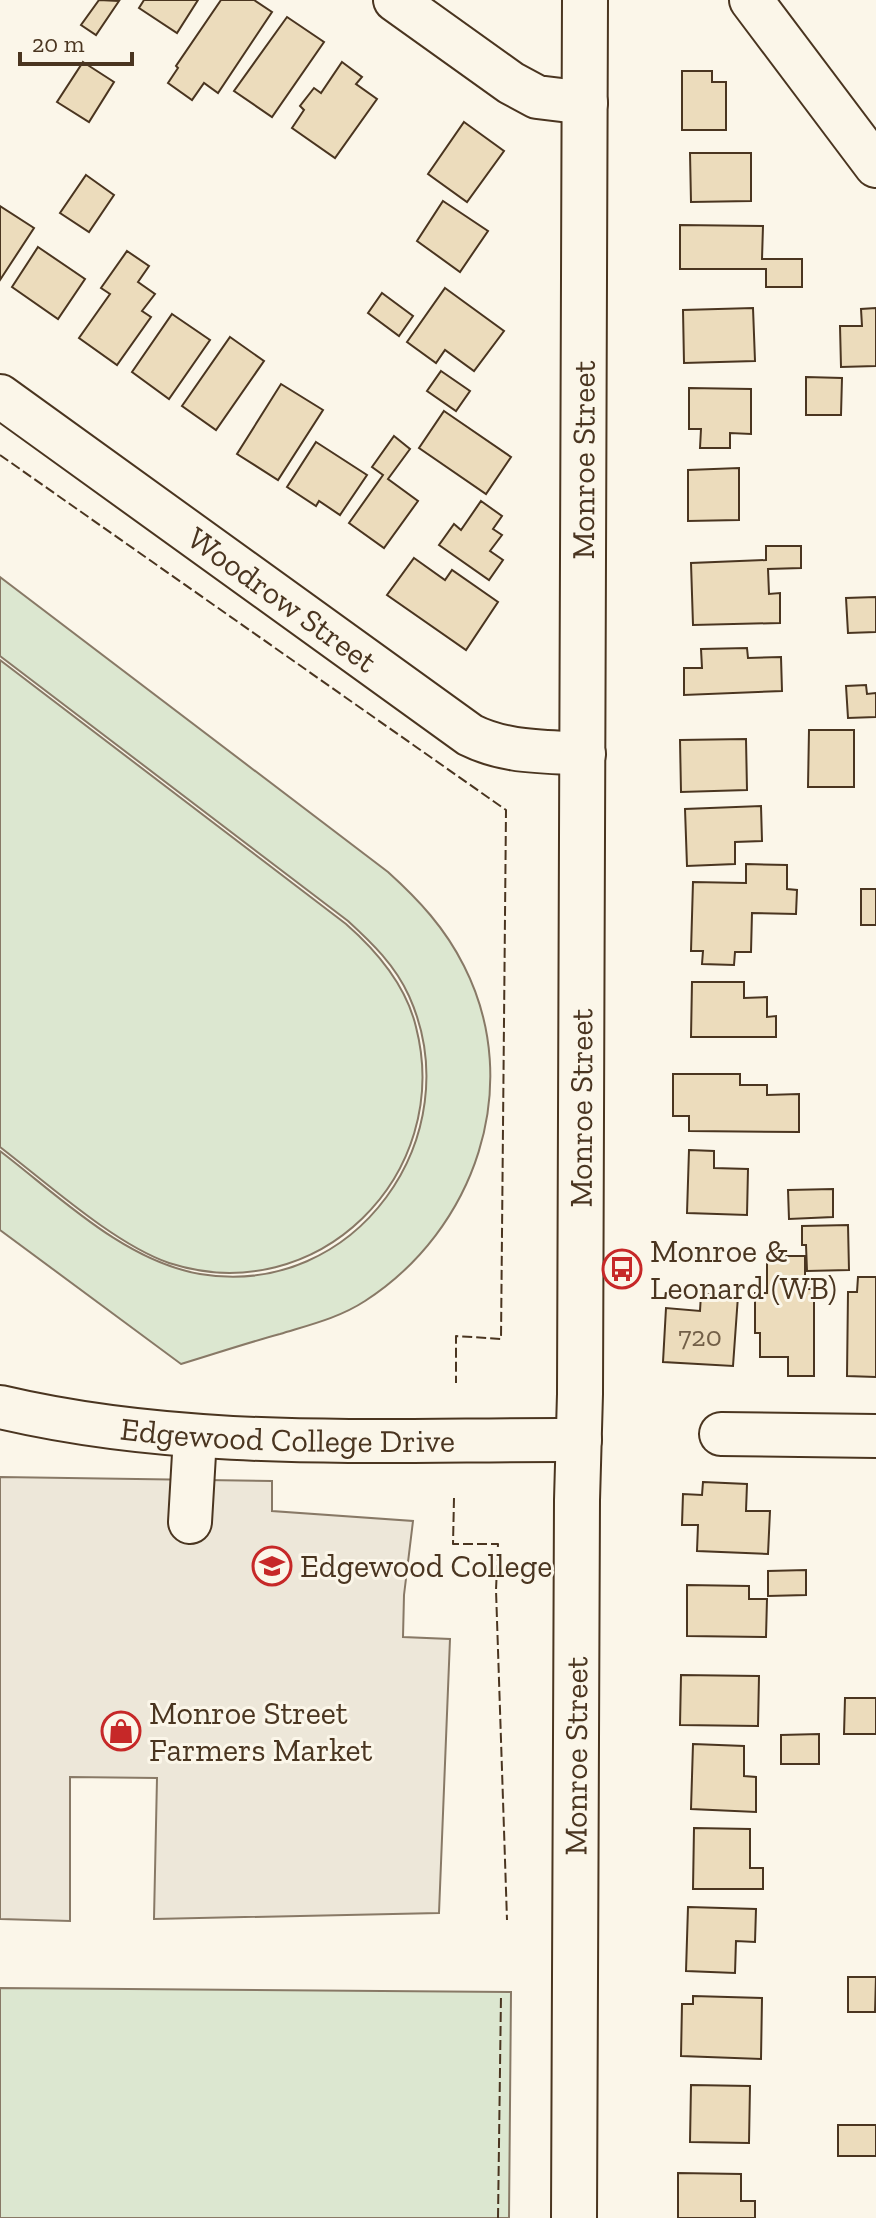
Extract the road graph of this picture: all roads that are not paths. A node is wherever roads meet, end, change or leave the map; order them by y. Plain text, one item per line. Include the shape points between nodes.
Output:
1 (395, 0) edge
2 (585, 0) edge
3 (751, 0) edge
4 (586, 103) junction
5 (876, 166) edge
6 (0, 396) edge
7 (584, 754) junction
8 (0, 1407) edge
9 (721, 1434) dead end
10 (876, 1436) edge
11 (195, 1437) junction
12 (580, 1440) junction
13 (190, 1522) dead end
14 (574, 2218) edge

1 - 4 street via 511,83 537,97
2 - 4 main road, Monroe Street
3 - 5 street
4 - 7 main road, Monroe Street
6 - 7 street, Woodrow Street via 470,735 511,750
7 - 12 main road, Monroe Street
8 - 11 street, Edgewood College Drive via 99,1428
9 - 10 street
11 - 12 street, Edgewood College Drive
11 - 13 street
12 - 14 main road, Monroe Street

